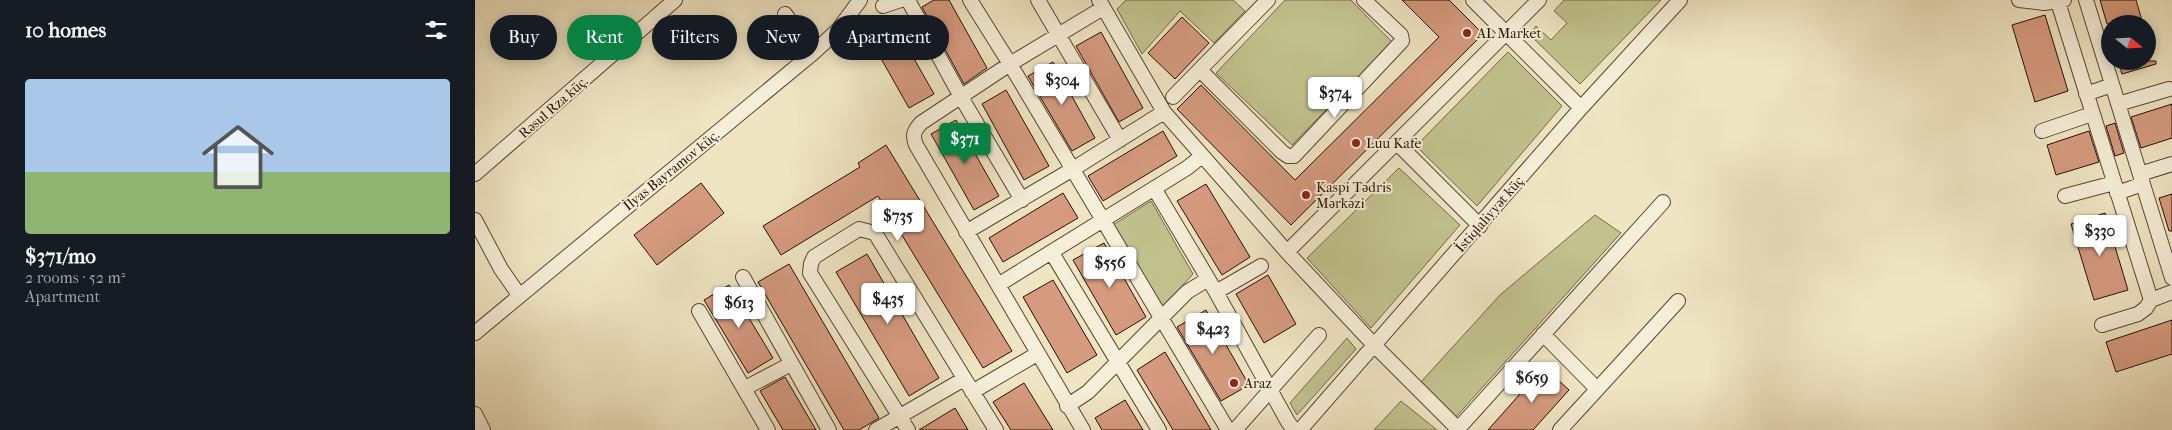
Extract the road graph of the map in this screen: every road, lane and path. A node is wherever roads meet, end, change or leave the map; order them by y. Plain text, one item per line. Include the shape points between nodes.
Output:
1 (675, 0) edge
2 (860, 0) edge
3 (901, 0) edge
4 (909, 0) edge
5 (970, 0) edge
6 (1038, 0) edge
7 (1268, 0) edge
8 (1364, 0) edge
9 (1473, 0) edge
10 (1539, 0) edge
11 (1680, 0) edge
12 (2019, 0) edge
13 (2086, 0) edge
14 (2061, 1) edge
15 (1101, 4) edge
16 (883, 6) dead end
17 (1506, 34) junction
18 (1058, 35) junction
19 (819, 47) edge
20 (804, 60) edge
21 (1010, 64) junction
22 (1200, 70) junction
23 (2112, 85) junction
24 (2169, 89) dead end
25 (2086, 94) junction
26 (961, 96) junction
27 (1173, 97) dead end
28 (2118, 104) junction
29 (1581, 108) junction
30 (1164, 112) junction
31 (2092, 114) junction
32 (2042, 131) dead end
33 (1120, 140) junction
34 (1397, 143) junction
35 (1202, 156) junction
36 (2172, 164) edge
37 (1073, 170) junction
38 (475, 174) edge
39 (2141, 179) junction
40 (1154, 188) junction
41 (2115, 188) junction
42 (2065, 196) dead end
43 (1022, 200) junction
44 (1663, 202) dead end
45 (475, 220) edge
46 (1102, 220) junction
47 (1480, 226) junction
48 (966, 232) junction
49 (1052, 252) junction
50 (1287, 252) junction
51 (1261, 266) dead end
52 (743, 277) dead end
53 (1208, 278) junction
54 (2172, 278) edge
55 (998, 285) junction
56 (1216, 292) junction
57 (2172, 292) edge
58 (519, 295) junction
59 (2151, 300) junction
60 (1678, 301) dead end
61 (699, 311) dead end
62 (1162, 318) junction
63 (2103, 325) dead end
64 (475, 333) edge
65 (1543, 334) junction
66 (1319, 335) dead end
67 (1375, 346) junction
68 (1037, 354) junction
69 (1118, 361) junction
70 (791, 364) junction
71 (964, 378) junction
72 (745, 388) junction
73 (1597, 389) junction
74 (972, 392) junction
75 (1270, 392) junction
76 (1067, 406) junction
77 (475, 414) edge
78 (900, 417) junction
79 (483, 430) edge
80 (768, 430) edge
81 (829, 430) edge
82 (876, 430) edge
83 (908, 430) edge
84 (996, 430) edge
85 (1083, 430) edge
86 (1159, 430) edge
87 (1228, 430) edge
88 (1235, 430) edge
89 (1294, 430) edge
90 (1300, 430) edge
91 (1457, 430) edge
92 (1560, 430) edge

1 - 38 street, Rəsul Rza küç.
2 - 19 street, İlyas Bayramov küç. via 838,30
3 - 16 street
4 - 26 street
5 - 21 street
6 - 18 street
7 - 22 street
8 - 22 street via 1401,34 1402,41 1294,156 1282,152
9 - 17 street
10 - 17 street
11 - 29 street, İstiqlaliyyət küç
12 - 14 street
13 - 23 street
14 - 25 street
15 - 18 street
15 - 30 street
17 - 29 street
17 - 34 street
18 - 21 street
18 - 33 street
20 - 58 street, İlyas Bayramov küç.
21 - 26 street
21 - 37 street
22 - 27 street
23 - 25 street
23 - 28 street
24 - 28 street
25 - 31 street
26 - 43 street
26 - 48 street via 921,123 913,137
28 - 39 street
29 - 47 street, İstiqlaliyyət küç
30 - 33 street
30 - 35 street
31 - 32 street
31 - 41 street
33 - 37 street
34 - 47 street
34 - 50 street
35 - 40 street
35 - 50 street
36 - 39 street
37 - 43 street
37 - 46 street
39 - 41 street
39 - 54 street
40 - 46 street
40 - 53 street
41 - 42 street
41 - 59 street
43 - 48 street
44 - 65 street
45 - 58 street
46 - 49 street
46 - 62 street
47 - 67 street, İstiqlaliyyət küç
48 - 55 street
49 - 55 street
49 - 69 street
50 - 67 street
51 - 56 street
52 - 70 street
53 - 56 street
53 - 62 street via 1187,292
55 - 68 street
56 - 75 street
57 - 59 street
58 - 64 street, İlyas Bayramov küç.
59 - 63 street via 2138,314
60 - 73 street
61 - 72 street
62 - 69 street
62 - 87 street
65 - 73 street
65 - 91 street
66 - 75 street
67 - 90 street, İstiqlaliyyət küç
67 - 91 street
68 - 74 street
68 - 76 street
69 - 76 street via 1088,392
69 - 86 street
70 - 72 street
70 - 81 street
71 - 74 street
71 - 78 street
71 - 78 street via 875,233 859,229 814,257 810,273
72 - 80 street
73 - 92 street
74 - 84 street
75 - 88 street
75 - 89 street
76 - 85 street
77 - 79 street
78 - 82 street
78 - 83 street

